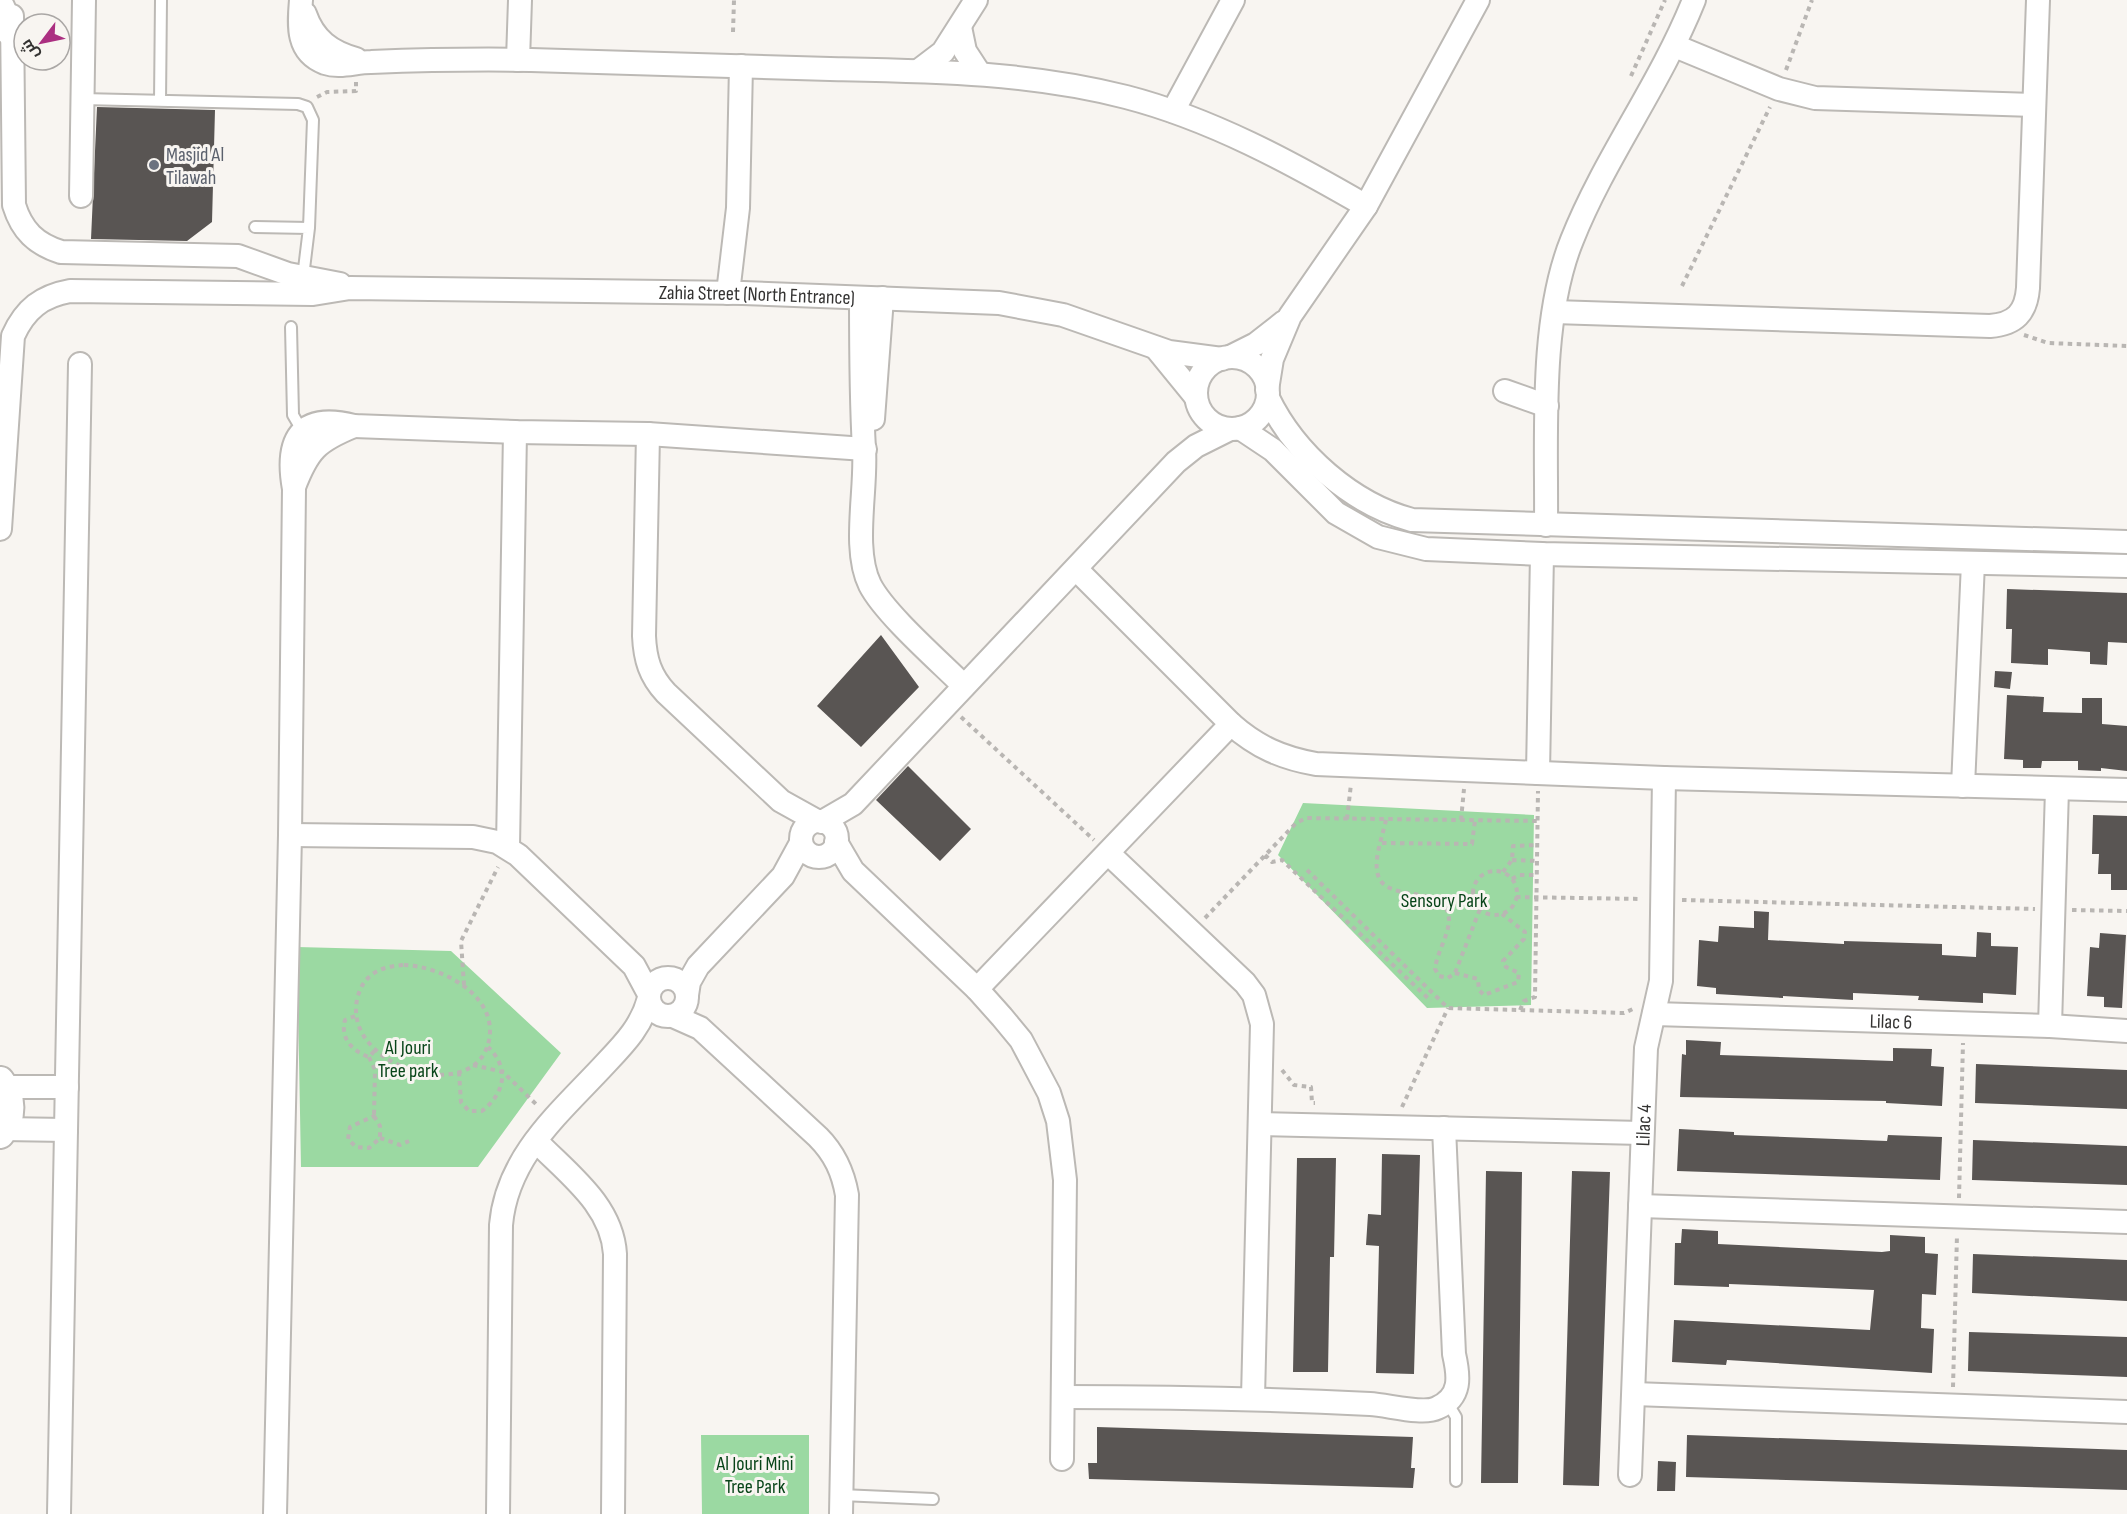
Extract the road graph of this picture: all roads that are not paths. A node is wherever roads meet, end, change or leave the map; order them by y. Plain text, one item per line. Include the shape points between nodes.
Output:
1 (12, 0) edge
2 (84, 0) edge
3 (161, 0) edge
4 (520, 0) edge
5 (976, 0) edge
6 (1233, 0) edge
7 (1478, 0) edge
8 (1694, 0) edge
9 (2038, 0) edge
10 (302, 1) edge
11 (0, 6) edge
12 (960, 27) junction
13 (11, 32) junction
14 (1675, 46) junction
15 (518, 60) junction
16 (741, 66) junction
17 (918, 71) junction
18 (980, 74) junction
19 (82, 99) junction
20 (160, 101) junction
21 (2034, 105) junction
22 (1173, 111) junction
23 (81, 196) dead end
24 (1366, 206) junction
25 (255, 227) dead end
26 (309, 228) junction
27 (93, 253) junction
28 (221, 255) junction
29 (303, 277) junction
30 (350, 288) junction
31 (89, 290) junction
32 (216, 291) junction
33 (736, 293) junction
34 (872, 298) junction
35 (1554, 312) junction
36 (1290, 316) junction
37 (291, 327) dead end
38 (1156, 348) junction
39 (1226, 358) junction
40 (80, 364) dead end
41 (1505, 391) dead end
42 (1268, 394) junction
43 (1197, 400) junction
44 (1547, 406) junction
45 (354, 426) junction
46 (1235, 429) junction
47 (303, 432) junction
48 (515, 432) junction
49 (648, 434) junction
50 (865, 450) junction
51 (1176, 462) junction
52 (294, 489) junction
53 (1546, 525) junction
54 (1599, 526) junction
55 (0, 529) edge
56 (2127, 542) edge
57 (1542, 554) junction
58 (1598, 555) junction
59 (1973, 563) junction
60 (2127, 566) edge
61 (1077, 570) junction
62 (964, 686) junction
63 (1231, 724) junction
64 (1538, 773) junction
65 (1664, 778) junction
66 (1963, 786) junction
67 (2056, 789) junction
68 (2127, 790) edge
69 (290, 835) junction
70 (819, 840) junction
71 (508, 848) junction
72 (1108, 853) junction
73 (698, 966) junction
74 (658, 987) junction
75 (977, 989) junction
76 (679, 1007) junction
77 (1646, 1010) junction
78 (2050, 1026) junction
79 (636, 1030) junction
80 (2127, 1031) edge
81 (3, 1084) edge
82 (67, 1087) junction
83 (1262, 1124) junction
84 (1444, 1128) junction
85 (66, 1130) junction
86 (2, 1132) edge
87 (1642, 1133) junction
88 (536, 1141) junction
89 (1640, 1206) junction
90 (2127, 1222) edge
91 (1454, 1354) junction
92 (1634, 1394) junction
93 (1064, 1397) junction
94 (1252, 1398) junction
95 (1447, 1402) junction
96 (1395, 1406) junction
97 (2127, 1412) edge
98 (1062, 1459) dead end
99 (1630, 1475) dead end
100 (1456, 1480) dead end
101 (933, 1499) dead end
102 (842, 1504) edge
103 (59, 1514) edge
104 (275, 1514) edge
105 (498, 1514) edge
106 (613, 1514) edge

1 - 13 street
2 - 19 street
3 - 20 lane
4 - 15 street
5 - 12 street
6 - 22 street
7 - 24 street
8 - 14 street
9 - 21 street
10 - 15 street via 319,40 362,62
11 - 13 street
12 - 17 street via 943,52
12 - 18 street via 965,51
13 - 27 street via 13,192 18,219 25,231 48,248
14 - 21 street via 1779,89 1826,100
14 - 35 street via 1575,232
15 - 16 street
16 - 17 street
16 - 33 street
17 - 18 street
18 - 22 street via 1078,87
19 - 20 lane
19 - 23 street
20 - 26 lane via 303,105 310,110 313,120
21 - 35 street via 2027,301 2013,322 1990,326
22 - 24 street via 1272,155
24 - 36 street
25 - 26 lane
26 - 29 lane
27 - 28 street
27 - 31 street
28 - 29 street via 251,259
28 - 32 street via 225,274
29 - 30 street
30 - 32 street via 313,294
30 - 33 street, Zahia Street (North Entrance)
31 - 32 street
31 - 55 street via 55,293 41,300 20,321 13,336
33 - 34 street, Zahia Street (North Entrance)
34 - 38 street, Zahia Street (North Entrance) via 1031,308 1095,324
34 - 50 street via 876,403
35 - 44 street
36 - 39 street via 1262,340
36 - 42 street via 1272,359
37 - 47 lane via 292,415
38 - 39 street, Zahia Street (North Entrance) via 1182,355
38 - 43 street
39 - 42 street via 1244,359 1256,366 1264,377
39 - 43 street via 1205,369
40 - 82 street
41 - 44 street
42 - 46 street via 1258,417
42 - 53 street via 1287,430 1303,448 1341,485 1374,507 1412,520
43 - 46 street via 1210,422
43 - 51 street via 1192,428
44 - 53 street
45 - 47 street via 330,422
45 - 48 street
45 - 52 street via 317,445 305,460
46 - 51 street via 1202,443
46 - 57 street via 1273,450 1336,513 1378,537 1426,549
47 - 52 street via 290,457
48 - 49 street
48 - 71 street
49 - 50 street
49 - 70 street via 646,661 662,688
50 - 62 street via 866,576 879,598
51 - 61 street
52 - 69 street
53 - 54 street
54 - 56 street
54 - 58 street
57 - 58 street
57 - 64 street
58 - 59 street
59 - 60 street
59 - 66 street
61 - 62 street
61 - 63 street
62 - 70 street
63 - 64 street via 1256,744 1293,760
63 - 72 street
64 - 65 street
65 - 66 street
65 - 77 street, Lilac 4 via 1661,981
66 - 67 street
67 - 68 street
67 - 78 street
69 - 71 street via 474,837
69 - 104 street
70 - 73 street
70 - 75 street
71 - 74 street
72 - 75 street
72 - 83 street via 1245,983 1262,1024
73 - 74 street
73 - 76 street
74 - 76 street via 679,981
74 - 76 street via 655,1011
74 - 79 street
75 - 93 street via 1021,1040 1049,1093 1058,1121 1065,1180
76 - 79 street
76 - 102 street via 818,1137 841,1169 847,1195
77 - 78 street, Lilac 6
77 - 87 street, Lilac 4
78 - 80 street, Lilac 6
79 - 88 street
81 - 82 street
81 - 86 street via 9,1116
82 - 85 street
83 - 84 street
83 - 94 street
84 - 87 street
84 - 91 street
85 - 86 street
85 - 103 street
87 - 89 street, Lilac 4
88 - 105 street via 515,1170 503,1206
88 - 106 street via 602,1210 612,1231
89 - 90 street
89 - 92 street, Lilac 4
91 - 95 street via 1459,1382
91 - 96 street via 1443,1385 1436,1393 1421,1401
92 - 97 street
92 - 99 street, Lilac 4
93 - 94 street
93 - 98 street
94 - 96 street
95 - 96 street via 1430,1411
95 - 100 lane via 1456,1418
101 - 102 lane

